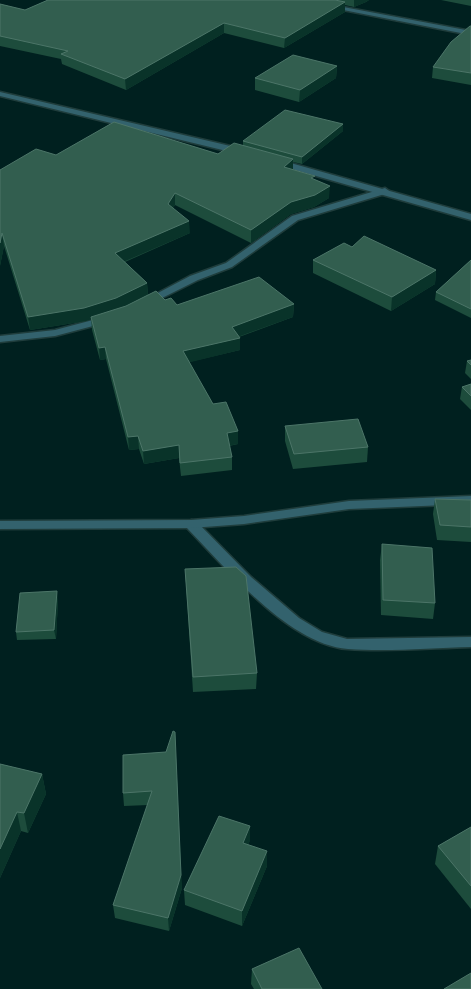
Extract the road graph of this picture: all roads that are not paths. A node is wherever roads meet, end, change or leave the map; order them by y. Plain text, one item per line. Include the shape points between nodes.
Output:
1 (294, 0) edge
2 (471, 33) edge
3 (0, 94) edge
4 (253, 155) edge
5 (272, 160) edge
6 (385, 191) junction
7 (471, 217) edge
8 (138, 306) edge
9 (122, 315) edge
10 (0, 339) edge
11 (471, 500) edge
12 (191, 524) junction
13 (0, 525) edge
14 (471, 642) edge

1 - 2 street
3 - 4 street
5 - 6 street
6 - 7 street
6 - 8 street via 295,218 230,264
9 - 10 street via 54,333
11 - 12 street via 349,505
12 - 13 street
12 - 14 street via 246,580 294,622 318,636 347,644

